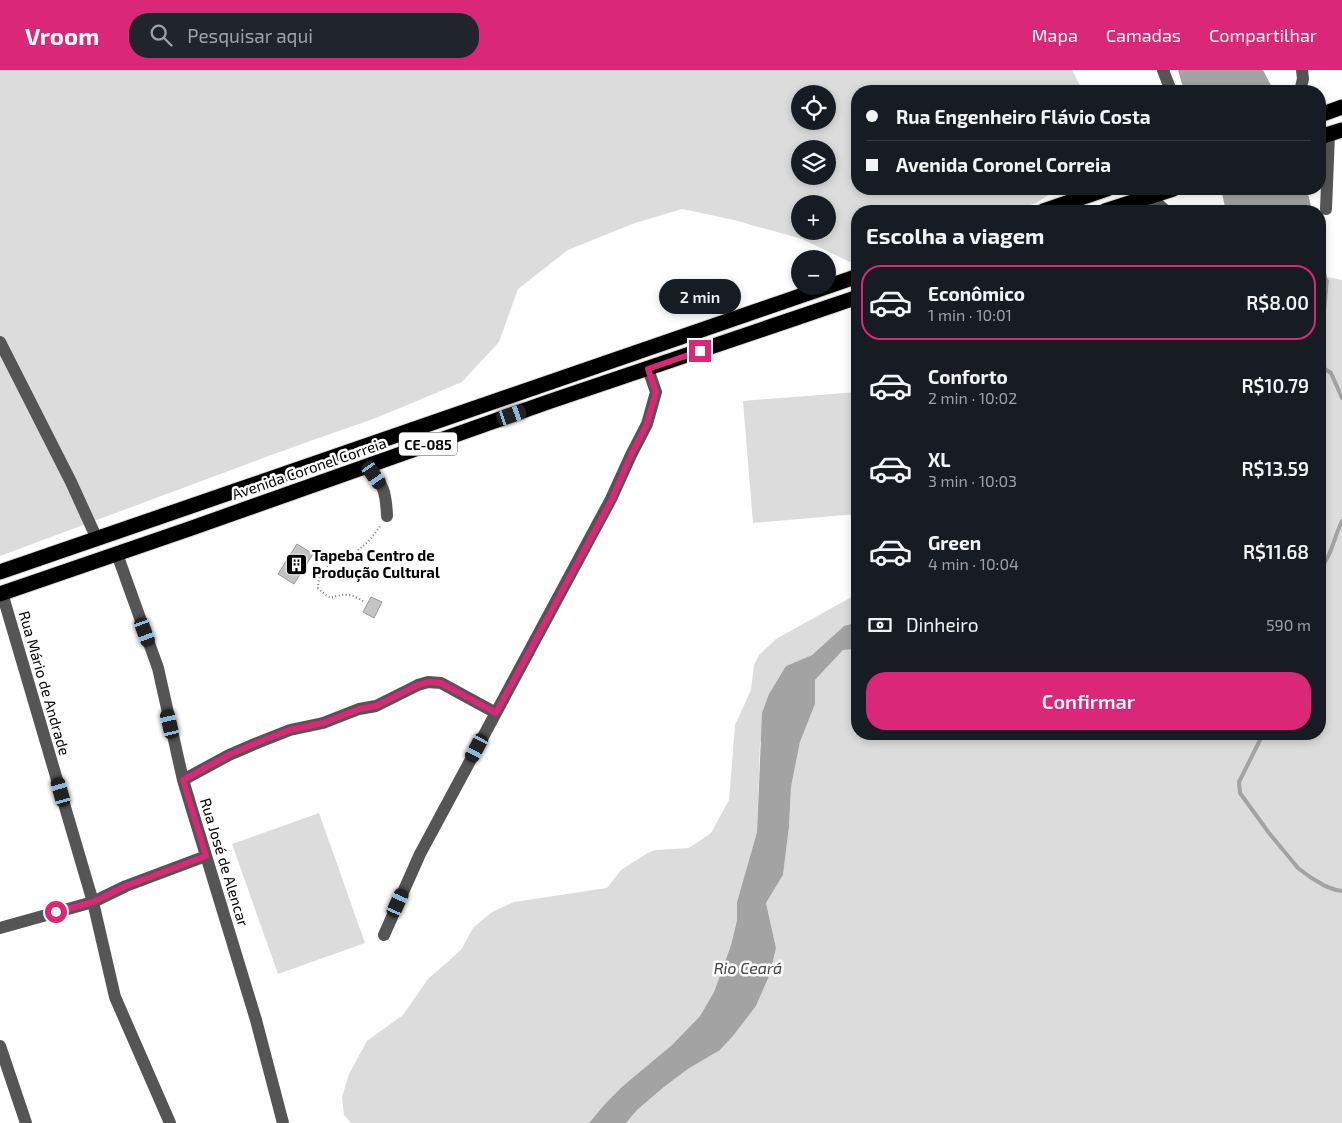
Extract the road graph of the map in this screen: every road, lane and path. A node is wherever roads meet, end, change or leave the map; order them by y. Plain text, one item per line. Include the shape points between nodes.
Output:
1 (1163, 70) edge
2 (1302, 70) edge
3 (1168, 85) edge
4 (1302, 85) edge
5 (1328, 134) edge
6 (1090, 195) edge
7 (1153, 195) edge
8 (1149, 196) junction
9 (1060, 205) edge
10 (1123, 205) edge
11 (1159, 205) edge
12 (1326, 209) dead end
13 (851, 278) edge
14 (851, 298) edge
15 (0, 342) edge
16 (648, 369) junction
17 (365, 467) junction
18 (387, 516) joint
19 (97, 539) junction
20 (117, 554) junction
21 (0, 572) edge
22 (1, 593) edge
23 (363, 602) dead end
24 (496, 713) junction
25 (183, 780) junction
26 (206, 856) junction
27 (93, 902) junction
28 (0, 928) edge
29 (384, 935) dead end
30 (0, 1046) edge
31 (26, 1123) edge
32 (170, 1123) edge
33 (283, 1123) edge

1 - 3 street
2 - 4 street
5 - 12 street
6 - 9 highway
7 - 8 highway
8 - 10 highway
8 - 11 street
13 - 19 highway, Avenida Coronel Correia / CE-085
14 - 16 highway, Avenida Coronel Correia / CE-085
15 - 19 street
16 - 17 highway, Avenida Coronel Correia / CE-085
16 - 24 street via 656,392 647,424 612,499
17 - 18 street via 382,486
17 - 20 highway, Avenida Coronel Correia / CE-085
18 - 23 path via 359,550 324,568 318,579 318,588 326,596 333,598 349,594
19 - 21 highway, Avenida Coronel Correia / CE-085
20 - 22 highway, Avenida Coronel Correia / CE-085
20 - 25 street, Rua José de Alencar via 158,668
22 - 27 street, Rua Mário de Andrade
24 - 25 street via 441,683 428,682 376,706 256,743
24 - 29 street via 420,854
25 - 26 street, Rua José de Alencar
26 - 27 street
26 - 33 street, Rua José de Alencar via 256,1020
27 - 28 street
27 - 32 street, Rua Mário de Andrade via 115,997
30 - 31 street

